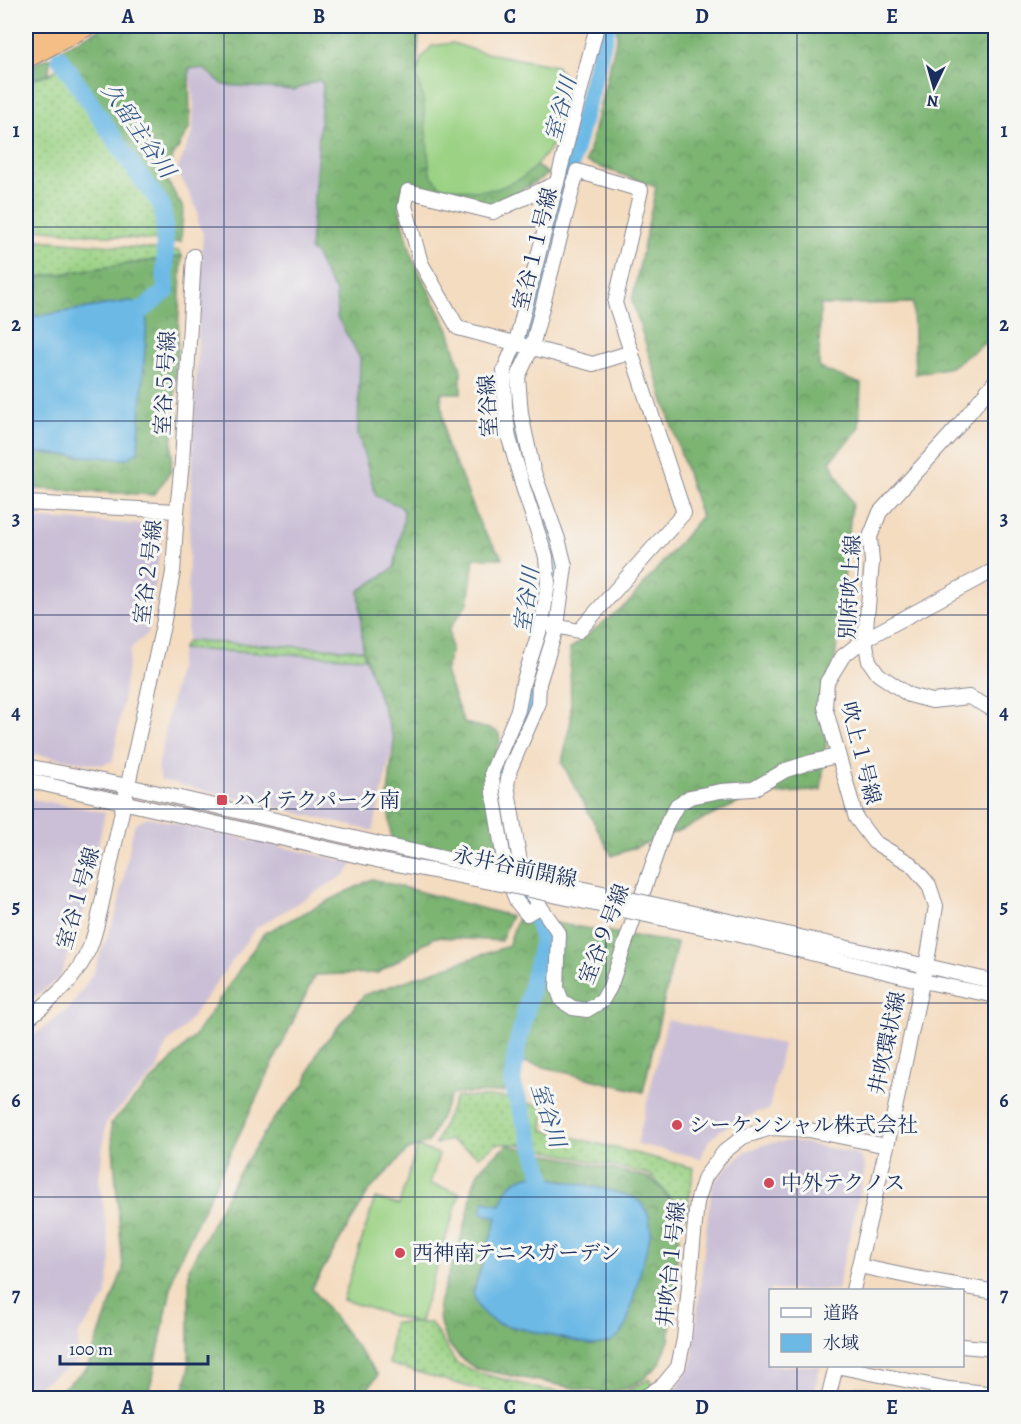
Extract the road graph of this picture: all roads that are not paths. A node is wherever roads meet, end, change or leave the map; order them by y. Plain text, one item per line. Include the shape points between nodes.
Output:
1 (46, 26) edge
2 (86, 26) edge
3 (597, 26) edge
4 (26, 36) edge
5 (26, 58) edge
6 (557, 183) junction
7 (194, 256) dead end
8 (516, 342) junction
9 (531, 347) junction
10 (632, 352) junction
11 (996, 380) edge
12 (26, 503) edge
13 (177, 512) junction
14 (996, 569) edge
15 (542, 622) junction
16 (557, 626) junction
17 (866, 639) junction
18 (996, 711) edge
19 (837, 756) junction
20 (26, 766) edge
21 (26, 780) edge
22 (128, 786) junction
23 (124, 801) junction
24 (540, 906) junction
25 (741, 930) junction
26 (925, 965) junction
27 (922, 981) junction
28 (996, 982) edge
29 (996, 996) edge
30 (26, 1020) edge
31 (887, 1146) junction
32 (859, 1266) junction
33 (914, 1284) edge
34 (853, 1289) edge
35 (996, 1292) edge
36 (964, 1346) edge
37 (996, 1349) edge
38 (836, 1367) edge
39 (841, 1367) edge
40 (996, 1394) edge
41 (643, 1398) edge
42 (828, 1398) edge

1 - 4 highway
2 - 5 highway
3 - 6 street, 室谷線
6 - 8 street, 室谷線
6 - 8 street via 493,212 408,191 405,206 421,263 459,328
7 - 13 street, 室谷５号線
8 - 9 street
8 - 15 street, 室谷線 via 504,370 505,406 509,438 546,557 548,583
9 - 10 street via 593,363
9 - 10 street, 室谷１１号線 via 577,171 641,190 615,303
9 - 16 street, 室谷１１号線 via 519,377 521,414 533,470 565,566
10 - 16 street, 室谷１１号線 via 684,513 579,631
11 - 17 street, 別府吹上線 via 880,512 870,537
12 - 13 street, 室谷２号線
13 - 22 street, 室谷２号線 via 164,625
14 - 17 street, 吹上１号線
15 - 16 street
15 - 24 street, 室谷線 via 518,710 492,772 507,878 527,914
16 - 24 street, 室谷９号線 via 539,683 538,705 507,785 526,886
17 - 18 street, 別府吹上線 via 869,661 878,674 909,695 932,700 969,698
17 - 19 street, 吹上１号線 via 843,656 827,682 825,707
19 - 24 street, 室谷９号線 via 786,770 753,789 690,797 677,805 667,823 610,987 602,1001 587,1010 562,1001 557,988 559,933
19 - 26 street, 吹上１号線 via 856,818 874,842 911,864 930,885 936,906
20 - 22 street, 永井谷前開線
21 - 23 street, 永井谷前開線
22 - 23 street, 室谷２号線
22 - 25 street, 永井谷前開線, bridge
23 - 25 street, 永井谷前開線, bridge via 381,861
23 - 30 street, 室谷１号線 via 90,946 74,977
25 - 26 street, 永井谷前開線
25 - 27 street, 永井谷前開線
26 - 27 street, 吹上１号線
26 - 28 street, 永井谷前開線
27 - 29 street, 永井谷前開線
27 - 31 street, 井吹環状線
31 - 32 street, 井吹環状線
31 - 41 street, 井吹台１号線 via 809,1130 771,1128 743,1137 724,1152 705,1177 697,1202 678,1366 663,1385
32 - 33 street
32 - 34 street, 井吹環状線
33 - 35 street
36 - 37 street
38 - 42 street
39 - 40 street via 949,1389

